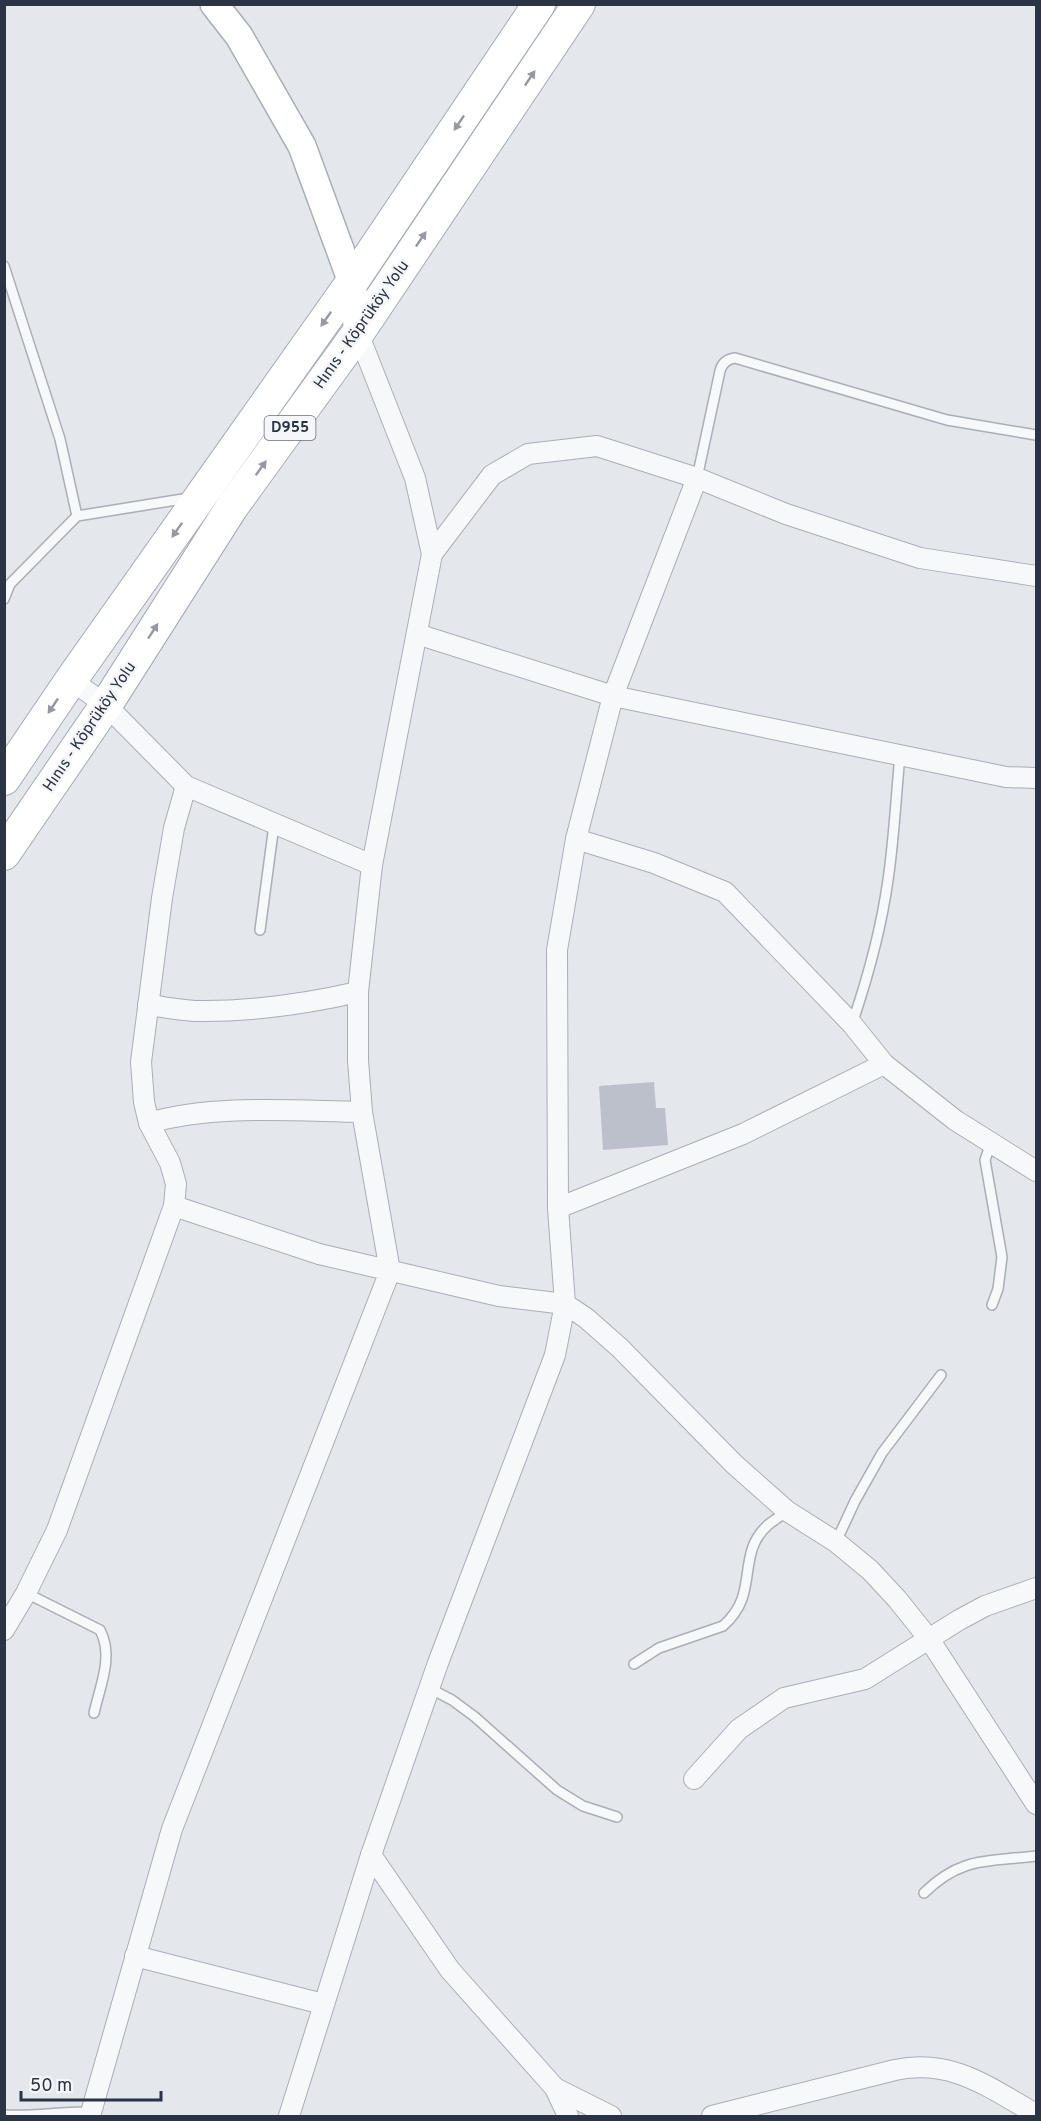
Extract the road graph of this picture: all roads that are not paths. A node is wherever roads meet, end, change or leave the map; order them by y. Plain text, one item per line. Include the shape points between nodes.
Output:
1 (214, 4) edge
2 (539, 4) edge
3 (579, 4) edge
4 (4, 266) edge
5 (352, 282) junction
6 (358, 333) junction
7 (1036, 435) edge
8 (697, 478) junction
9 (217, 502) junction
10 (77, 516) junction
11 (432, 554) junction
12 (1036, 576) edge
13 (4, 599) edge
14 (417, 634) junction
15 (71, 680) junction
16 (613, 696) junction
17 (106, 705) junction
18 (900, 755) junction
19 (4, 778) edge
20 (1036, 778) edge
21 (186, 786) junction
22 (274, 825) junction
23 (576, 839) junction
24 (4, 854) edge
25 (372, 864) junction
26 (260, 930) dead end
27 (358, 992) junction
28 (148, 1005) junction
29 (852, 1024) junction
30 (884, 1064) junction
31 (362, 1112) junction
32 (149, 1123) junction
33 (991, 1142) junction
34 (1036, 1171) edge
35 (174, 1206) junction
36 (558, 1208) junction
37 (390, 1271) junction
38 (565, 1304) junction
39 (992, 1305) dead end
40 (941, 1375) dead end
41 (787, 1511) junction
42 (836, 1542) junction
43 (1036, 1588) edge
44 (26, 1593) junction
45 (4, 1630) edge
46 (929, 1639) junction
47 (634, 1664) dead end
48 (429, 1688) junction
49 (94, 1713) dead end
50 (694, 1779) dead end
51 (1036, 1804) edge
52 (617, 1817) dead end
53 (371, 1855) junction
54 (1036, 1856) edge
55 (924, 1893) dead end
56 (135, 1956) junction
57 (323, 2004) junction
58 (555, 2088) junction
59 (91, 2114) edge
60 (1036, 2114) edge
61 (4, 2115) edge
62 (289, 2116) edge
63 (568, 2116) edge
64 (611, 2116) edge
65 (712, 2116) edge

1 - 5 street via 239,36 302,146
2 -> 5 main road, Hınıs - Köprüköy Yolu / D955
6 -> 3 main road, Hınıs - Köprüköy Yolu / D955
4 - 10 lane via 60,439
5 - 6 street
5 -> 9 main road, Hınıs - Köprüköy Yolu / D955
9 -> 6 main road, Hınıs - Köprüköy Yolu / D955
6 - 11 street via 415,478
7 - 8 lane via 947,420 735,358 722,365
8 - 11 street via 597,446 528,454 492,475
8 - 12 street via 786,514 920,558
8 - 16 street
9 - 10 lane
9 -> 15 main road, Hınıs - Köprüköy Yolu / D955
17 -> 9 main road, Hınıs - Köprüköy Yolu / D955
10 - 13 lane via 10,584
11 - 14 street
14 - 16 street
14 - 25 street
15 - 17 street
15 -> 19 main road, Hınıs - Köprüköy Yolu / D955
16 - 18 street
16 - 23 street
17 - 21 street
17 - 24 main road, Hınıs - Köprüköy Yolu / D955
18 - 20 street via 1006,777
18 - 29 lane via 879,932
21 - 22 street
21 - 28 street via 174,828
22 - 25 street
22 - 26 lane
23 - 29 street via 654,863 725,892
23 - 36 street via 557,950
25 - 27 street
27 - 28 street via 246,1009 194,1011
27 - 31 street
28 - 32 street via 141,1062
29 - 30 street
30 - 33 street
30 - 36 street via 743,1134
31 - 32 street via 204,1112
31 - 37 street
32 - 35 street via 170,1163 176,1184
33 - 34 street
33 - 39 lane via 985,1160 1002,1257
35 - 37 street via 319,1254
35 - 44 street via 57,1530
36 - 38 street
37 - 38 street via 500,1296
37 - 56 street via 172,1828
38 - 41 street via 620,1348 734,1464
38 - 48 street via 555,1355
40 - 42 lane via 882,1454
41 - 42 street
41 - 47 lane via 767,1525 753,1547 741,1602 731,1619 723,1626 658,1648
42 - 46 street via 870,1570
43 - 46 street via 985,1606
44 - 45 street
44 - 49 lane via 100,1630 107,1658
46 - 50 street via 865,1679 784,1698 739,1729
46 - 51 street
48 - 52 lane via 475,1717 557,1790 583,1806
48 - 53 street
53 - 57 street
53 - 58 street via 450,1970
54 - 55 lane via 970,1863 938,1879
56 - 57 street
56 - 59 street
57 - 62 street
58 - 63 street
58 - 64 street
59 - 61 lane via 66,2111
60 - 65 street via 961,2073 911,2067

